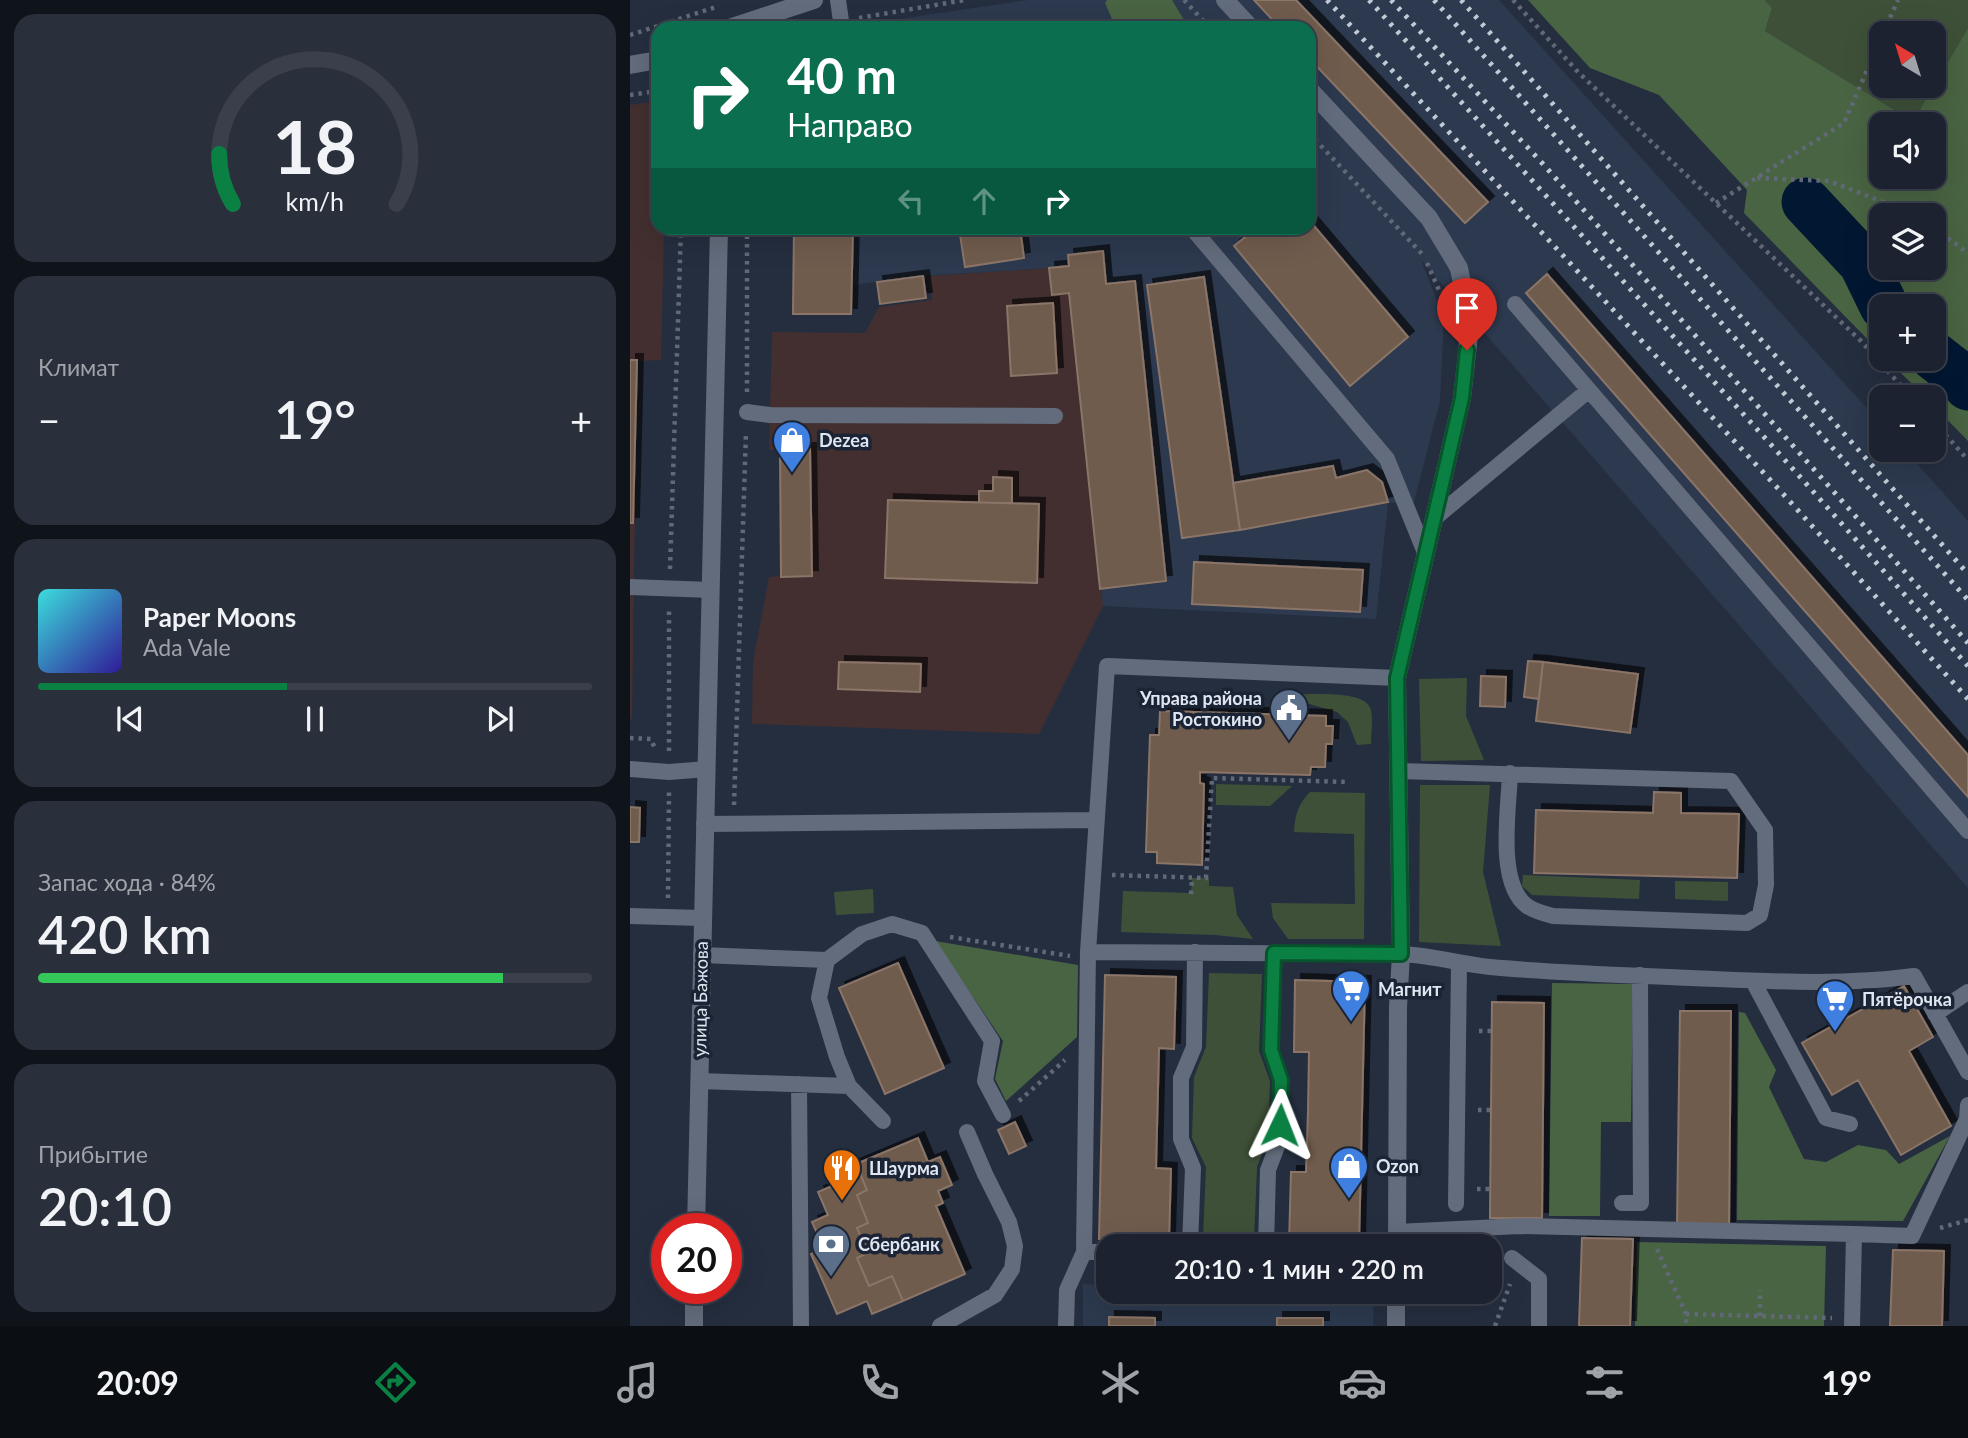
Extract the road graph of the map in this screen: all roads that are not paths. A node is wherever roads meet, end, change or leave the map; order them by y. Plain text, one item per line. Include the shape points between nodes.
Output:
1 (814, 0) edge
2 (838, 0) edge
3 (1225, 0) edge
4 (754, 21) edge
5 (841, 21) edge
6 (1244, 21) edge
7 (1316, 97) edge
8 (719, 235) edge
9 (1198, 235) edge
10 (1515, 304) dead end
11 (1589, 390) junction
12 (747, 412) road end
13 (1055, 416) dead end
14 (1436, 517) junction
15 (1426, 555) junction
16 (630, 587) edge
17 (711, 590) junction
18 (1397, 678) junction
19 (630, 769) edge
20 (707, 769) junction
21 (1399, 771) junction
22 (1510, 773) junction
23 (1097, 820) junction
24 (704, 824) junction
25 (1968, 831) edge
26 (630, 916) edge
27 (702, 918) junction
28 (1195, 952) junction
29 (1274, 953) junction
30 (1401, 954) junction
31 (701, 955) junction
32 (1088, 956) junction
33 (827, 960) junction
34 (1459, 964) junction
35 (1640, 975) junction
36 (1753, 981) junction
37 (1968, 992) edge
38 (1936, 1014) junction
39 (1968, 1072) edge
40 (699, 1082) junction
41 (799, 1084) junction
42 (849, 1086) junction
43 (1968, 1105) edge
44 (1003, 1115) road end
45 (883, 1121) dead end
46 (1850, 1125) dead end
47 (967, 1132) dead end
48 (1622, 1203) dead end
49 (1456, 1204) dead end
50 (696, 1213) edge
51 (1190, 1234) edge
52 (1266, 1234) edge
53 (1397, 1234) edge
54 (1444, 1234) edge
55 (1854, 1234) junction
56 (1084, 1252) junction
57 (1096, 1252) edge
58 (1515, 1260) road end
59 (694, 1304) edge
60 (1396, 1304) edge
61 (1852, 1322) edge
62 (694, 1326) edge
63 (801, 1326) edge
64 (940, 1326) edge
65 (1066, 1326) edge
66 (1396, 1326) edge
67 (1539, 1326) edge

1 - 4 street
2 - 5 lane
3 - 6 street
7 - 14 street via 1429,218 1459,268 1470,326 1462,398
8 - 17 street, улица Бажова
9 - 15 lane via 1387,459
10 - 11 lane
11 - 14 lane
11 - 25 lane
12 - 13 lane
14 - 15 street
15 - 18 street
16 - 17 lane
17 - 20 street, улица Бажова
18 - 21 street
18 - 23 lane via 1107,666
19 - 20 lane
20 - 24 street, улица Бажова
21 - 22 lane
21 - 30 street
22 - 22 lane via 1507,865 1514,891 1528,907 1553,916 1747,923 1760,915 1766,885 1765,830 1731,781
23 - 24 lane
23 - 32 lane
24 - 27 street, улица Бажова
26 - 27 lane
27 - 31 street, улица Бажова
28 - 29 lane
28 - 32 lane
28 - 51 lane via 1194,1047 1181,1078 1181,1139 1193,1168
29 - 30 lane
29 - 52 lane via 1271,1050 1281,1080 1279,1140 1268,1170
30 - 34 lane
30 - 53 street
31 - 33 lane
31 - 40 street, улица Бажова
32 - 56 lane
33 - 42 lane via 819,998
33 - 44 lane via 862,934 891,924 922,933 992,1041 985,1081
34 - 35 lane
34 - 49 lane
35 - 36 lane
35 - 48 lane via 1641,1203
36 - 38 lane via 1870,982 1914,976
36 - 46 lane via 1826,1118
37 - 38 lane
38 - 39 lane
40 - 41 lane
40 - 50 street, улица Бажова
41 - 42 lane
41 - 63 lane
42 - 45 lane
43 - 55 lane via 1967,1119 1912,1236
47 - 64 lane via 1009,1222 1015,1246 1012,1269 995,1295
54 - 55 lane via 1520,1226
55 - 61 lane
56 - 57 lane
56 - 65 lane via 1067,1290
58 - 67 lane via 1539,1279
59 - 62 street
60 - 66 street

